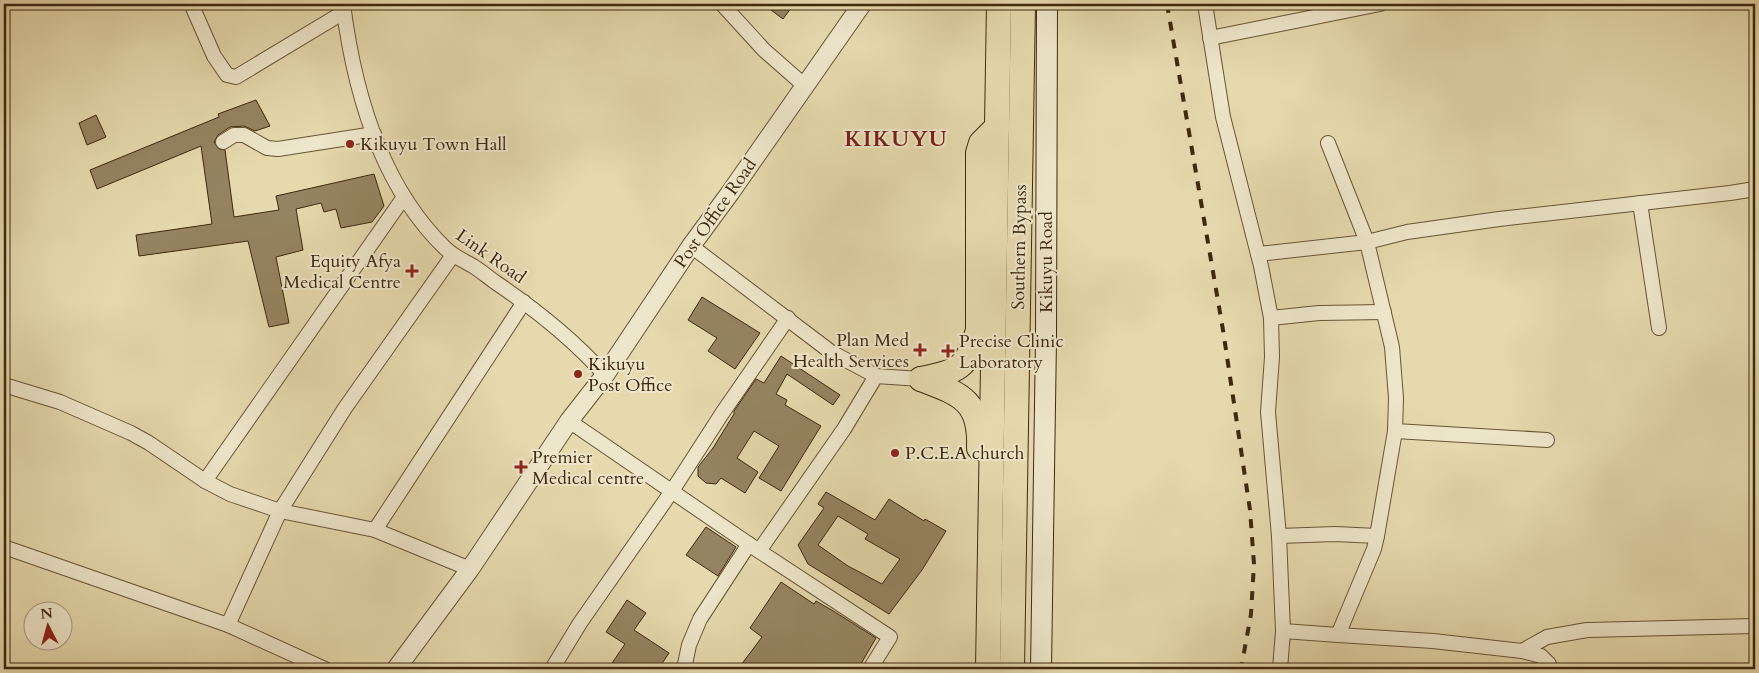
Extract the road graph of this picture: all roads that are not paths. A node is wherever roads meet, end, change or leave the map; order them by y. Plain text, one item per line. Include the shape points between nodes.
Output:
1 (722, 4) edge
2 (862, 4) edge
3 (999, 4) edge
4 (1024, 4) edge
5 (1047, 4) edge
6 (1205, 4) edge
7 (1380, 4) edge
8 (193, 8) dead end
9 (343, 8) edge
10 (1210, 38) junction
11 (805, 86) junction
12 (997, 127) junction
13 (374, 134) junction
14 (223, 142) dead end
15 (1328, 143) dead end
16 (1755, 189) edge
17 (404, 196) junction
18 (1640, 203) junction
19 (1366, 242) junction
20 (691, 246) junction
21 (1258, 254) junction
22 (453, 255) junction
23 (524, 302) junction
24 (1384, 312) junction
25 (788, 318) junction
26 (1271, 318) junction
27 (1659, 328) dead end
28 (605, 375) junction
29 (876, 376) junction
30 (921, 379) junction
31 (4, 386) edge
32 (568, 421) junction
33 (1395, 432) junction
34 (1547, 440) dead end
35 (205, 480) junction
36 (672, 491) junction
37 (280, 511) junction
38 (375, 530) junction
39 (1279, 536) junction
40 (1377, 536) junction
41 (4, 547) edge
42 (754, 547) junction
43 (470, 569) junction
44 (989, 584) junction
45 (228, 626) junction
46 (1755, 626) edge
47 (1284, 631) junction
48 (1338, 635) junction
49 (1522, 650) junction
50 (325, 669) edge
51 (396, 669) edge
52 (552, 669) edge
53 (684, 669) edge
54 (870, 669) edge
55 (988, 669) edge
56 (1012, 669) edge
57 (1041, 669) edge
58 (1280, 669) edge
59 (1550, 669) edge

1 - 11 street via 764,50
2 - 11 street, Post Office Road
3 - 12 highway, Southern Bypass
4 - 56 highway, Southern Bypass
5 - 57 main road, Kikuyu Road
6 - 10 street
7 - 10 street
8 - 9 street via 214,56 227,75 236,76
9 - 13 street, Link Road via 359,86
10 - 21 street via 1229,142
11 - 20 street, Post Office Road
12 - 30 highway via 981,143 978,153 978,330 972,351 967,360 952,370
12 - 44 highway, Southern Bypass
13 - 14 street via 278,149 268,148 244,135 234,135
13 - 17 street, Link Road via 388,171
15 - 19 street
16 - 18 street
17 - 22 street, Link Road via 416,215
17 - 35 street
18 - 19 street via 1407,232
18 - 27 street
19 - 21 street
19 - 24 street
20 - 25 street
20 - 28 street, Post Office Road
21 - 26 street
22 - 23 street, Link Road
22 - 37 street via 344,408
23 - 28 street, Link Road via 589,356
23 - 38 street
24 - 26 street
24 - 33 street via 1392,347
25 - 29 street via 831,352
25 - 36 street
26 - 39 street via 1268,412
28 - 32 street, Post Office Road
29 - 30 street
29 - 42 street via 844,429
30 - 44 highway via 954,392 974,411 979,438 975,547 978,564
31 - 35 street via 60,402 131,433
32 - 36 street
32 - 43 street, Post Office Road
33 - 34 street
33 - 40 street
35 - 37 street via 230,494
36 - 42 street
36 - 52 street
37 - 38 street
37 - 45 street
38 - 43 street
39 - 40 street
39 - 47 street
40 - 48 street
41 - 45 street
42 - 53 street via 700,618
42 - 54 street via 890,637
43 - 51 street, Post Office Road
44 - 55 highway, Southern Bypass
45 - 50 street
46 - 49 street via 1587,630 1547,637
47 - 48 street
47 - 58 street
48 - 49 street
49 - 59 street via 1541,656

